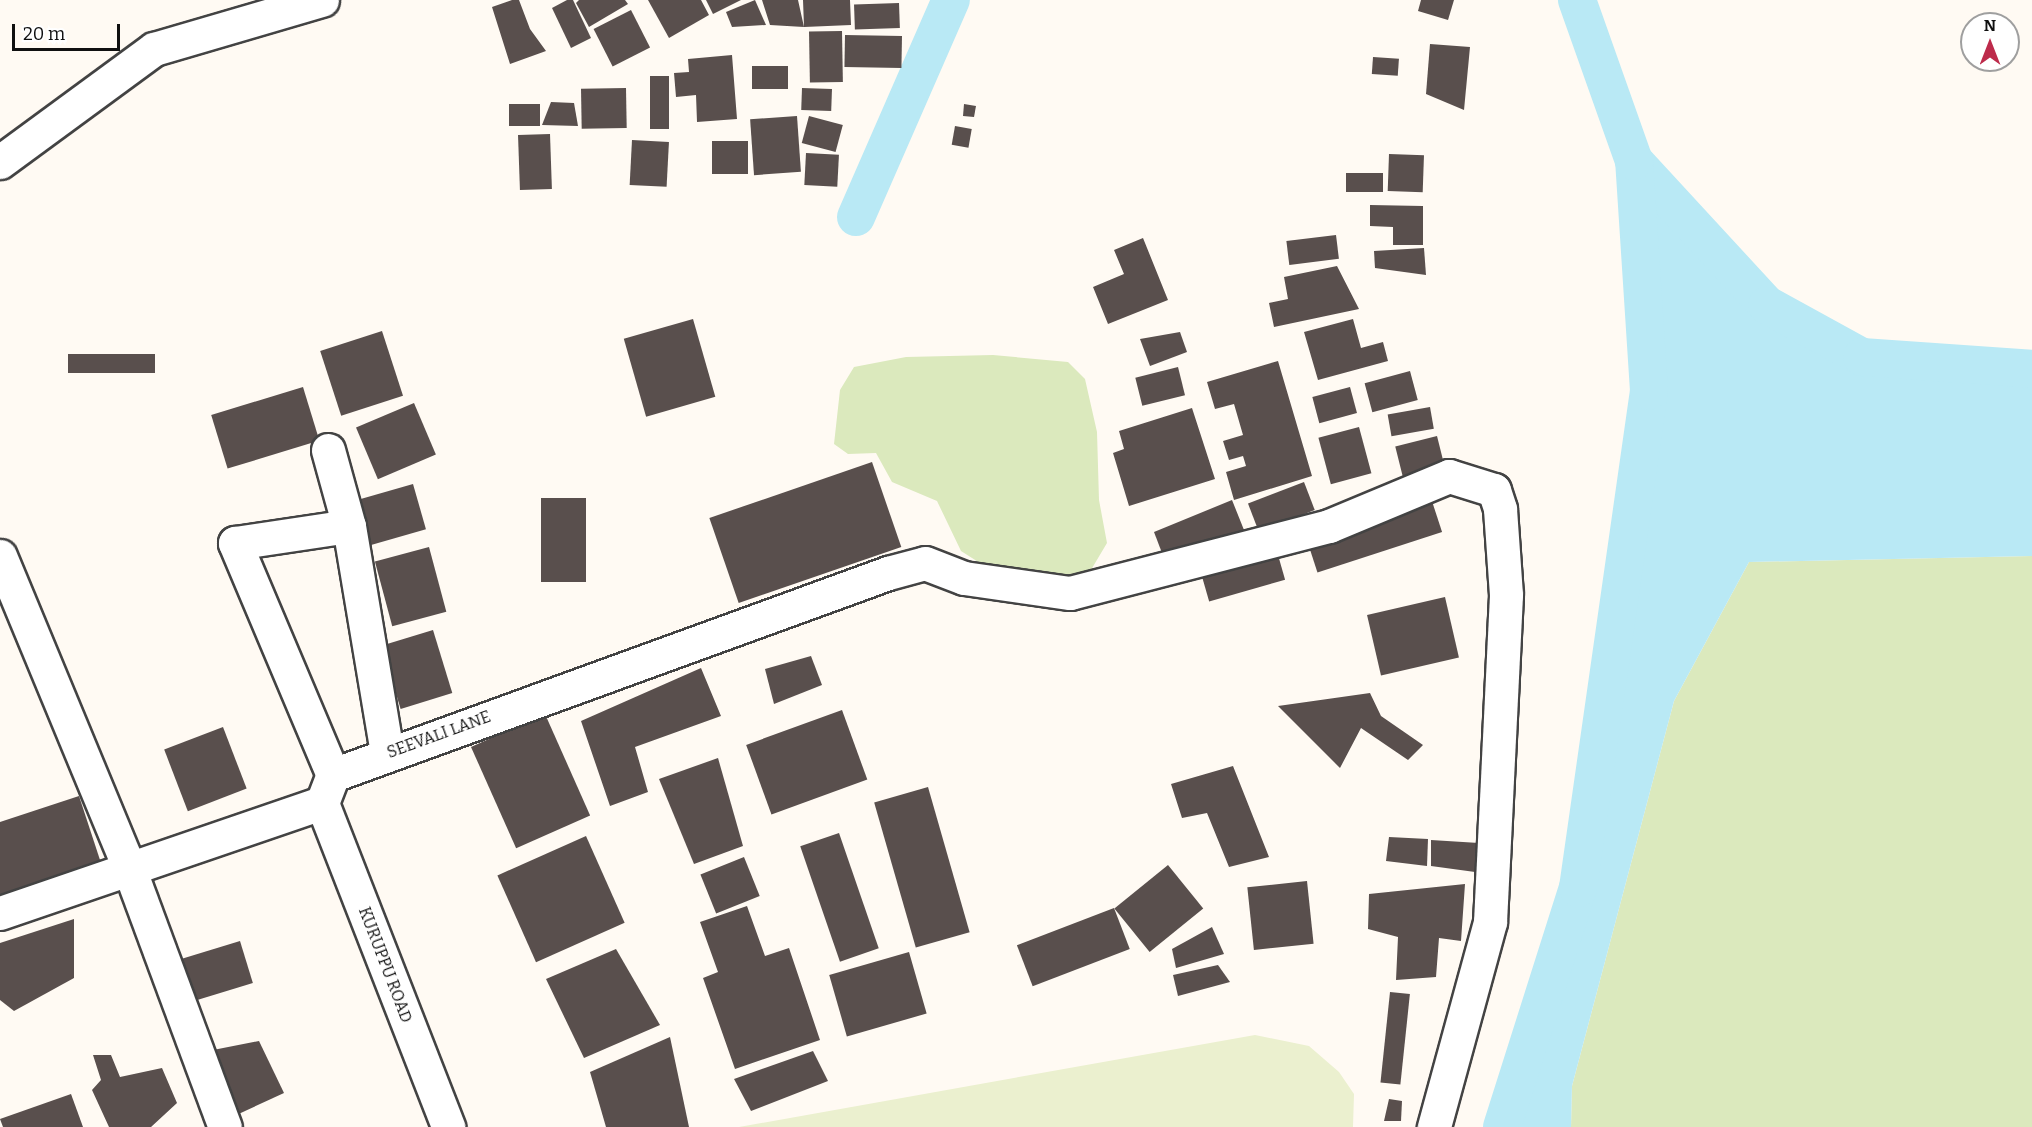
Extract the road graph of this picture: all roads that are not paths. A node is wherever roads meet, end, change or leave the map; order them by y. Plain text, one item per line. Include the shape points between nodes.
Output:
1 (322, 0) edge
2 (0, 162) edge
3 (328, 450) dead end
4 (349, 526) junction
5 (0, 556) edge
6 (387, 754) junction
7 (328, 789) junction
8 (129, 868) junction
9 (0, 913) edge
10 (225, 1127) edge
11 (448, 1127) edge
12 (1434, 1127) edge

1 - 2 street via 154,49
3 - 4 street
4 - 6 street
4 - 7 street, KURUPPU ROAD via 235,543
5 - 8 street
6 - 7 street, SEEVALI LANE
6 - 12 street, SEEVALI LANE via 925,563 964,578 1070,593 1329,526 1449,476 1494,489 1500,509 1506,596 1490,922
7 - 8 street, SEEVALI LANE
7 - 11 street, KURUPPU ROAD
8 - 9 street, SEEVALI LANE
8 - 10 street

